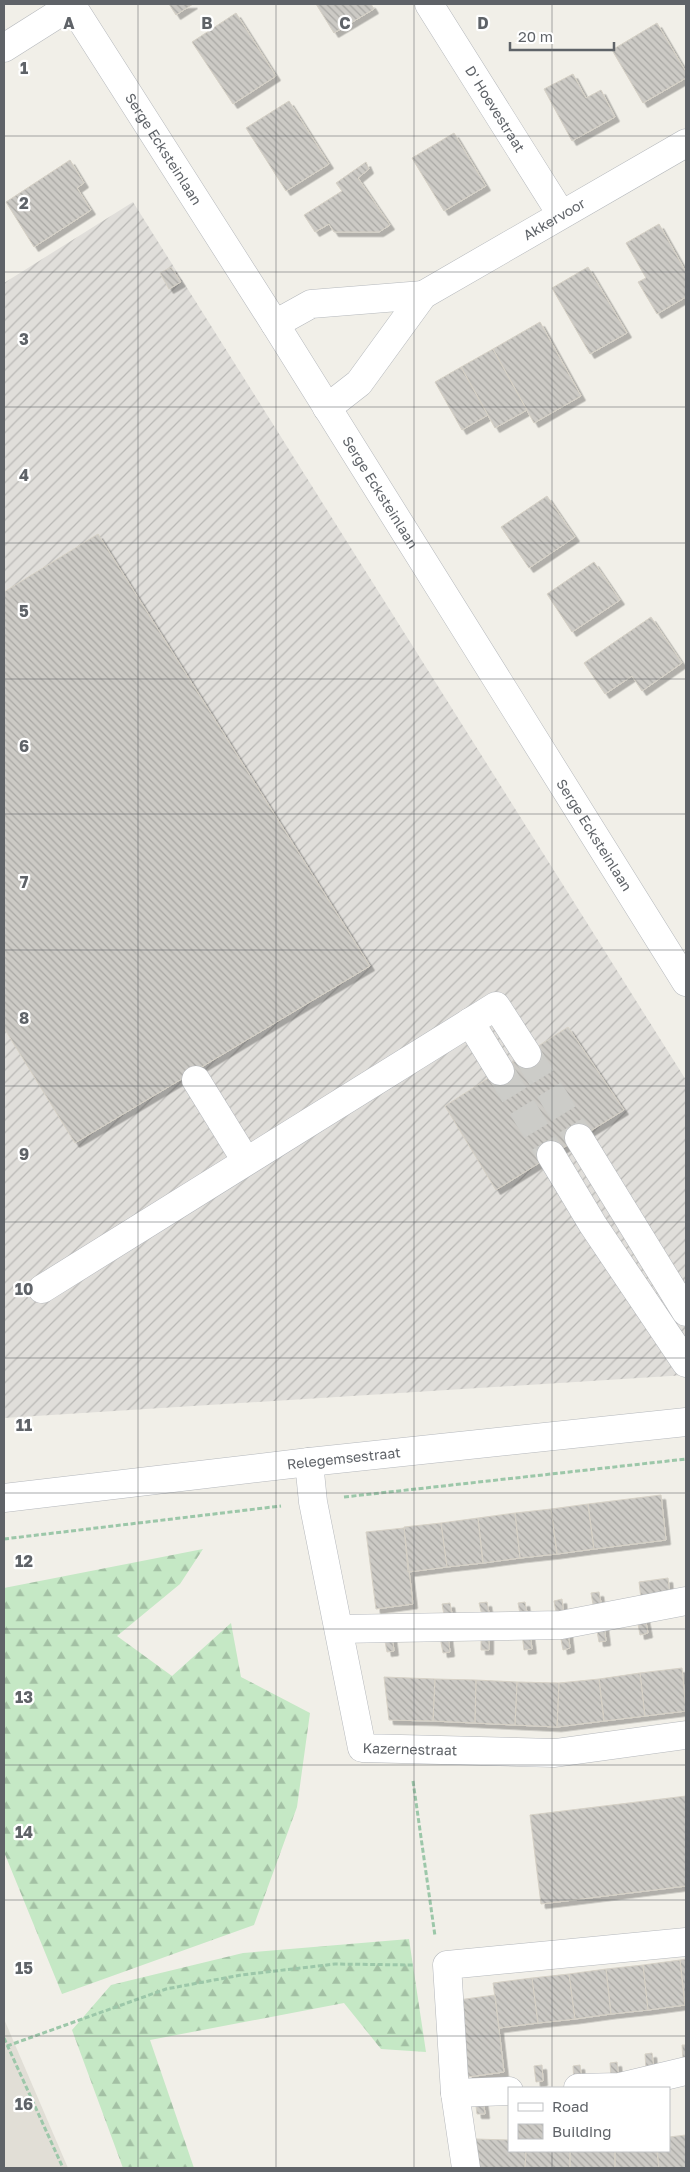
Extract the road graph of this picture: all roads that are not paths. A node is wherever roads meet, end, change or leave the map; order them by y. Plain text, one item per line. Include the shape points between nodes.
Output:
1 (72, 4) edge
2 (429, 4) edge
3 (4, 48) edge
4 (686, 143) edge
5 (561, 214) junction
6 (423, 295) junction
7 (275, 324) junction
8 (327, 408) junction
9 (686, 982) edge
10 (470, 1022) junction
11 (527, 1054) tunnel mouth
12 (500, 1071) tunnel mouth
13 (196, 1080) dead end
14 (579, 1138) tunnel mouth
15 (551, 1155) tunnel mouth
16 (246, 1161) junction
17 (42, 1289) dead end
18 (686, 1312) edge
19 (686, 1363) edge
20 (686, 1422) edge
21 (308, 1462) junction
22 (4, 1498) edge
23 (686, 1601) edge
24 (338, 1629) junction
25 (686, 1735) edge
26 (686, 1942) edge
27 (686, 2071) edge
28 (618, 2087) edge
29 (508, 2091) edge
30 (455, 2093) junction
31 (466, 2168) edge

1 - 3 street
1 - 7 street, Serge Ecksteinlaan
2 - 5 street, D' Hoevestraat
4 - 5 street, Akkervoor
5 - 6 street, Akkervoor
6 - 7 street, Akkervoor via 311,304
6 - 8 street, Akkervoor via 359,383
7 - 8 street, Serge Ecksteinlaan
8 - 9 street, Serge Ecksteinlaan
10 - 11 street via 496,1006
10 - 12 street
10 - 16 street
13 - 16 street
14 - 18 street
15 - 19 street via 593,1226
16 - 17 street
20 - 21 street, Relegemsestraat
21 - 22 street, Relegemsestraat
21 - 24 street, Kazernestraat
23 - 24 street via 561,1625
24 - 25 street, Kazernestraat via 362,1748 555,1754
26 - 30 street via 447,1965
27 - 28 street
29 - 30 street
30 - 31 street

